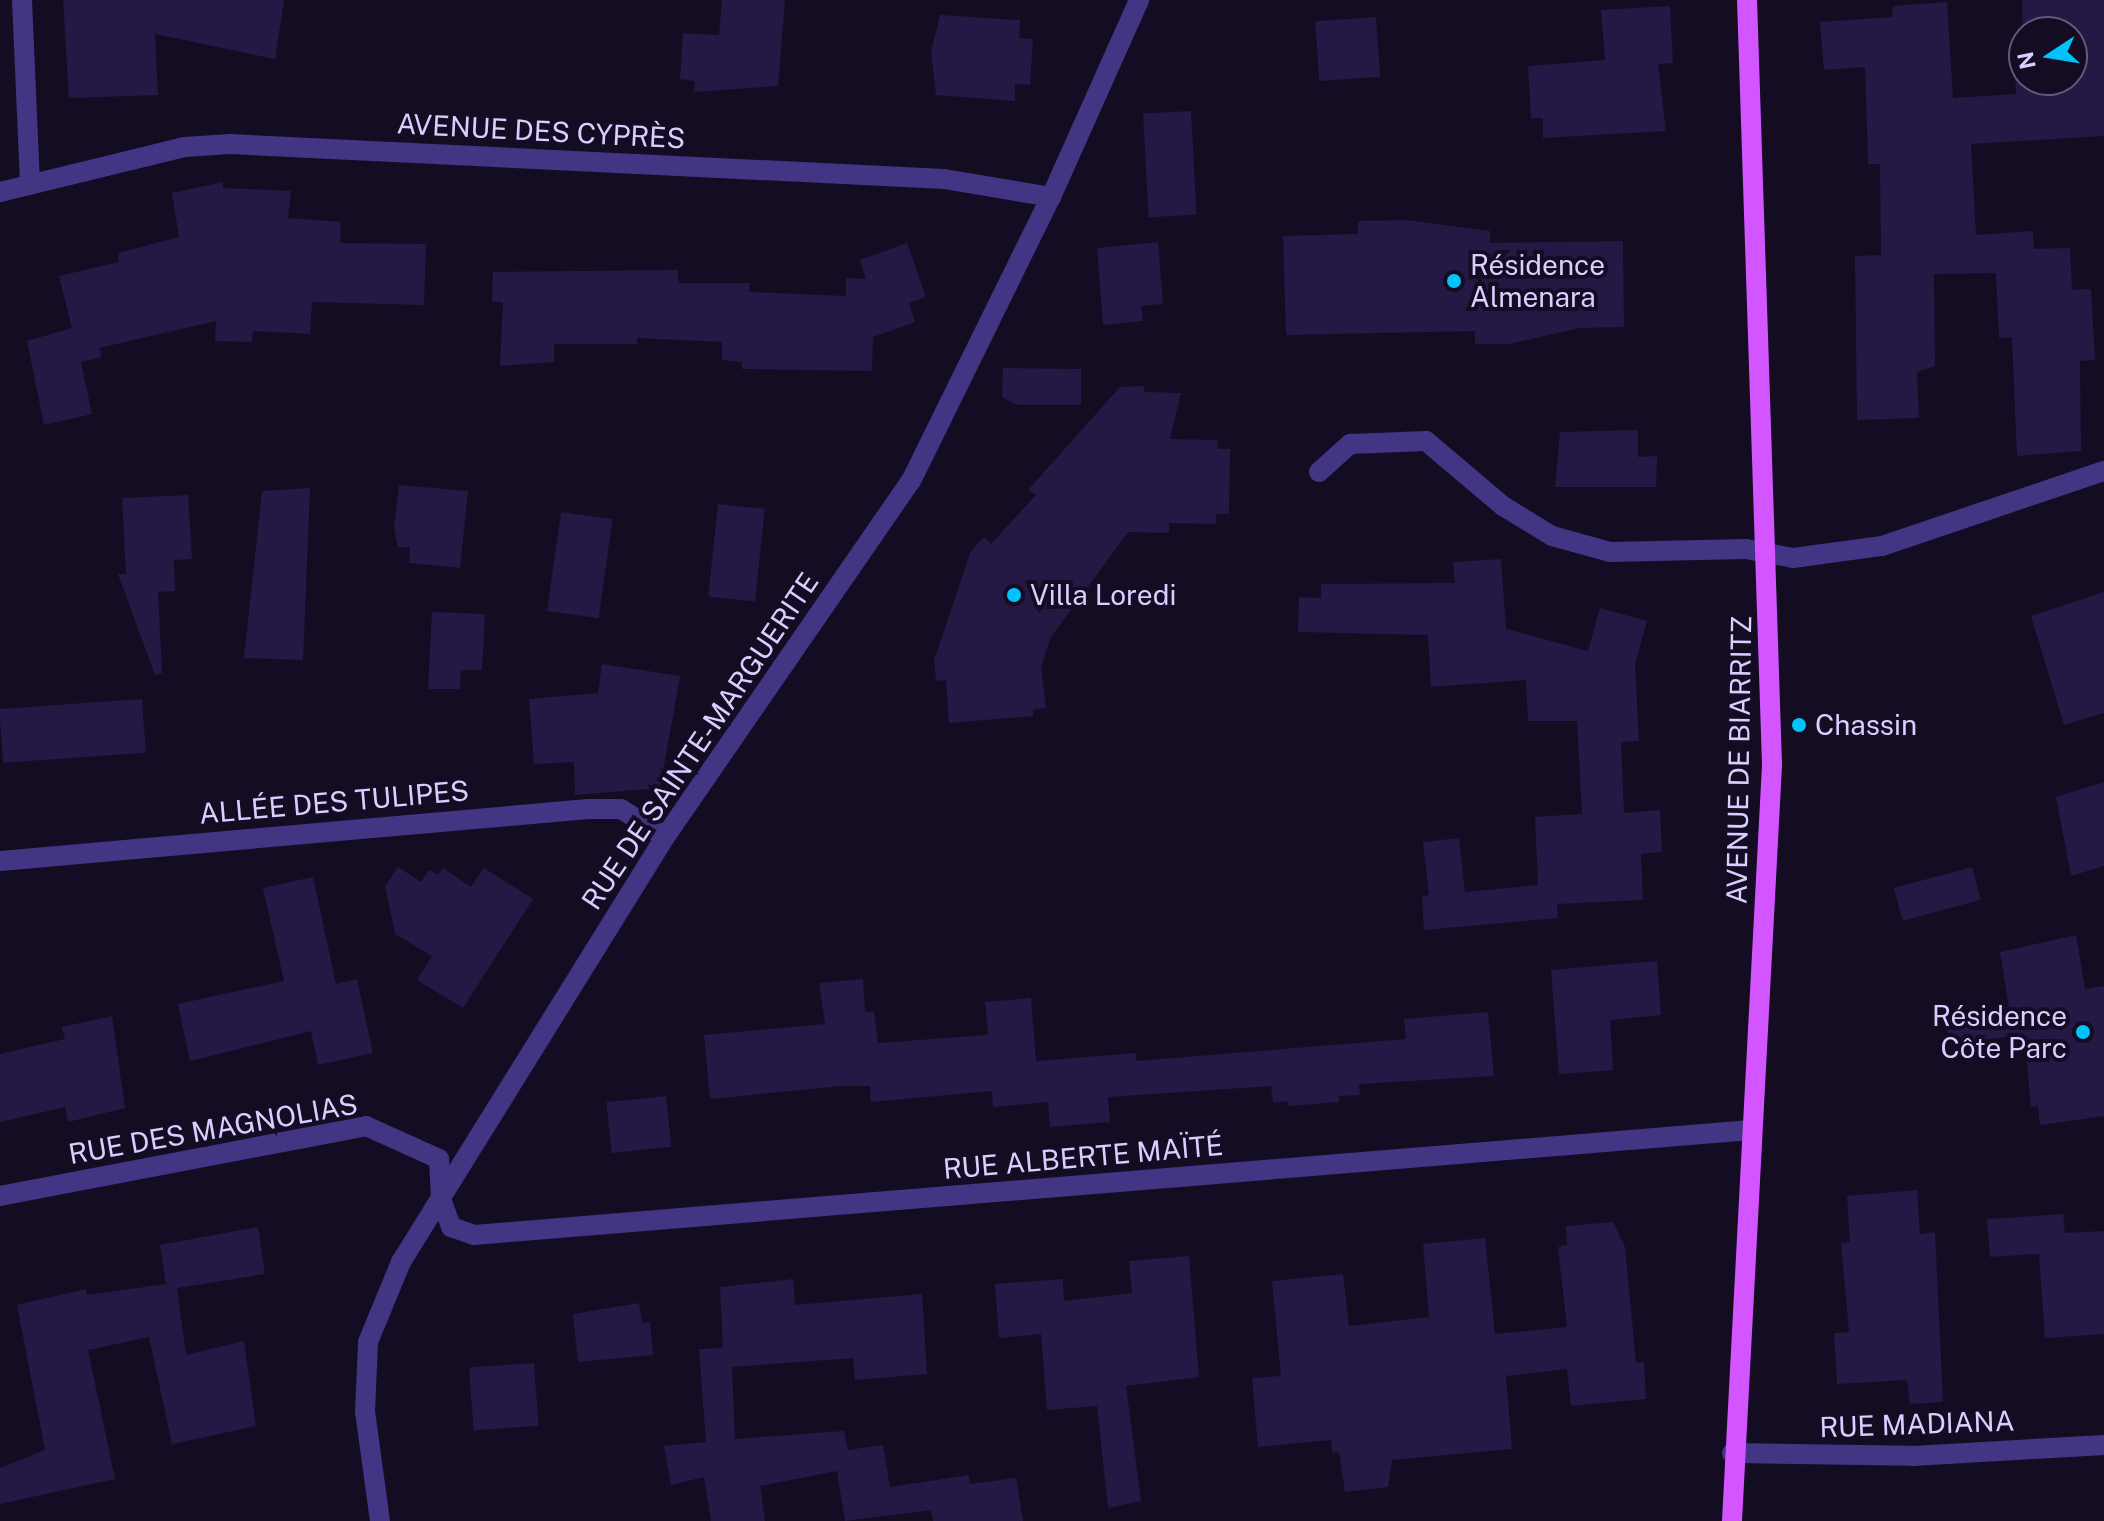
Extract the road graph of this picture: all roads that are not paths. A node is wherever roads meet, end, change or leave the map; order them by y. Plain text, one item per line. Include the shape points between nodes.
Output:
1 (22, 0) edge
2 (1139, 0) edge
3 (1747, 0) edge
4 (30, 185) junction
5 (0, 192) edge
6 (1051, 197) junction
7 (2104, 471) edge
8 (1319, 472) dead end
9 (1769, 554) junction
10 (665, 837) junction
11 (0, 861) edge
12 (1751, 1130) junction
13 (0, 1196) edge
14 (441, 1199) junction
15 (2104, 1445) edge
16 (1732, 1453) junction
17 (380, 1521) edge
18 (1732, 1521) edge

1 - 4 street
2 - 6 street, RUE DE SAINTE-MARGUERITE
3 - 9 main road, AVENUE DE BIARRITZ
4 - 5 street, AVENUE DES CYPRÈS
4 - 6 street, AVENUE DES CYPRÈS via 185,147 230,144 944,179
6 - 10 street, RUE DE SAINTE-MARGUERITE via 911,481
7 - 9 street via 1882,546 1827,558
8 - 9 street via 1350,444 1426,441 1503,506 1552,536 1610,552
9 - 12 main road, AVENUE DE BIARRITZ via 1772,765
10 - 11 street, ALLÉE DES TULIPES via 621,809 588,809
10 - 14 street, RUE DE SAINTE-MARGUERITE
12 - 14 street, RUE ALBERTE MAÏTÉ via 512,1233 474,1235 451,1227
12 - 16 main road, AVENUE DE BIARRITZ
13 - 14 street, RUE DES MAGNOLIAS via 366,1126 439,1159
14 - 17 street, RUE DE SAINTE-MARGUERITE via 401,1262 368,1342 365,1412
15 - 16 street, RUE MADIANA via 1913,1456
16 - 18 main road, AVENUE DE BIARRITZ

